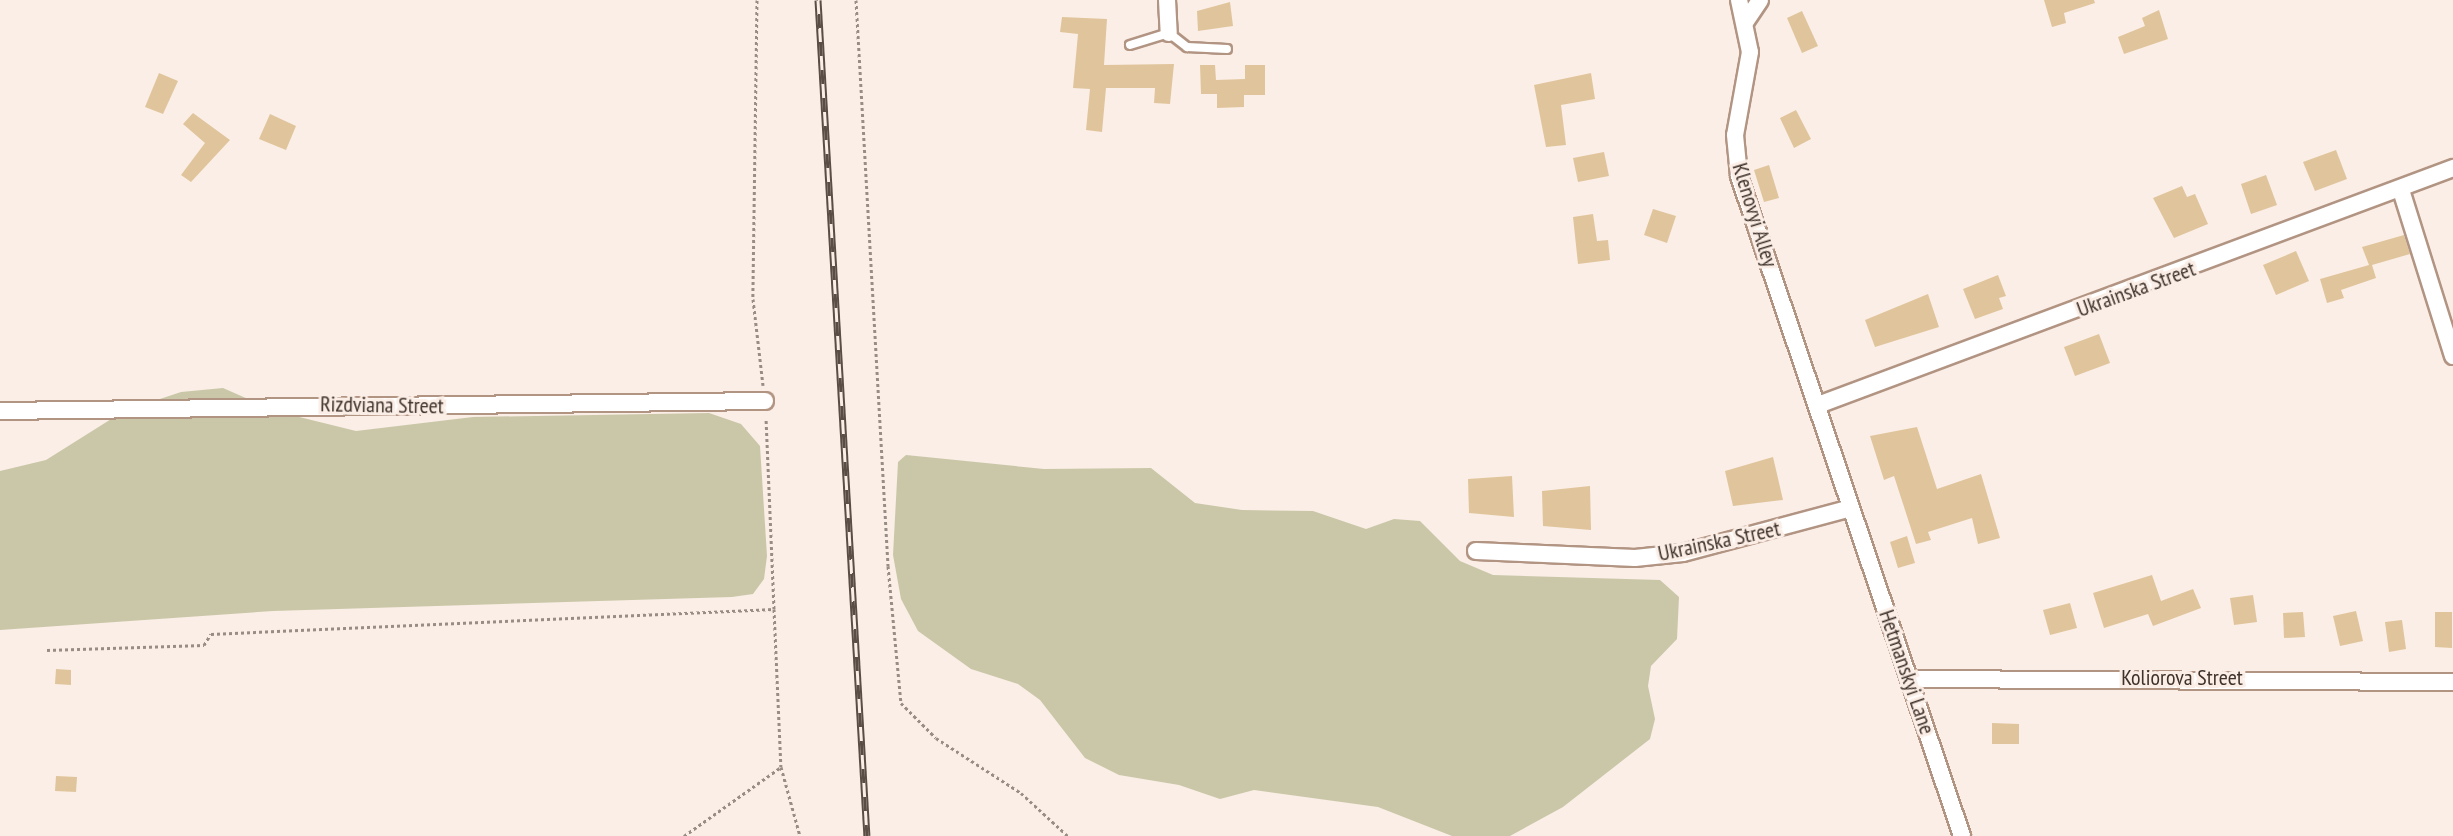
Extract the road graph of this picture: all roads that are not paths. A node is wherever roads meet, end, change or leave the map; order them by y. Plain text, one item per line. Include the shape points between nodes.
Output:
1 (1167, 0) edge
2 (1739, 0) edge
3 (1760, 0) edge
4 (1746, 21) junction
5 (1169, 33) junction
6 (1130, 45) dead end
7 (1227, 49) dead end
8 (2453, 168) edge
9 (2401, 190) junction
10 (2453, 356) edge
11 (765, 401) road end
12 (1818, 405) junction
13 (0, 411) edge
14 (1851, 508) junction
15 (1476, 551) dead end
16 (1910, 679) junction
17 (2453, 682) edge
18 (1962, 836) edge

1 - 5 street
2 - 4 street, Klenovyi Alley
3 - 4 street
4 - 12 street, Klenovyi Alley via 1750,52 1735,135 1738,176
5 - 6 lane
5 - 7 lane via 1187,47
8 - 9 street, Ukrainska Street
9 - 10 street
9 - 12 street, Ukrainska Street
11 - 13 street, Rizdviana Street
12 - 14 street, Klenovyi Alley
14 - 15 street, Ukrainska Street via 1683,553 1635,558
14 - 16 street, Hetmanskyi Lane
16 - 17 street, Koliorova Street
16 - 18 street, Hetmanskyi Lane

